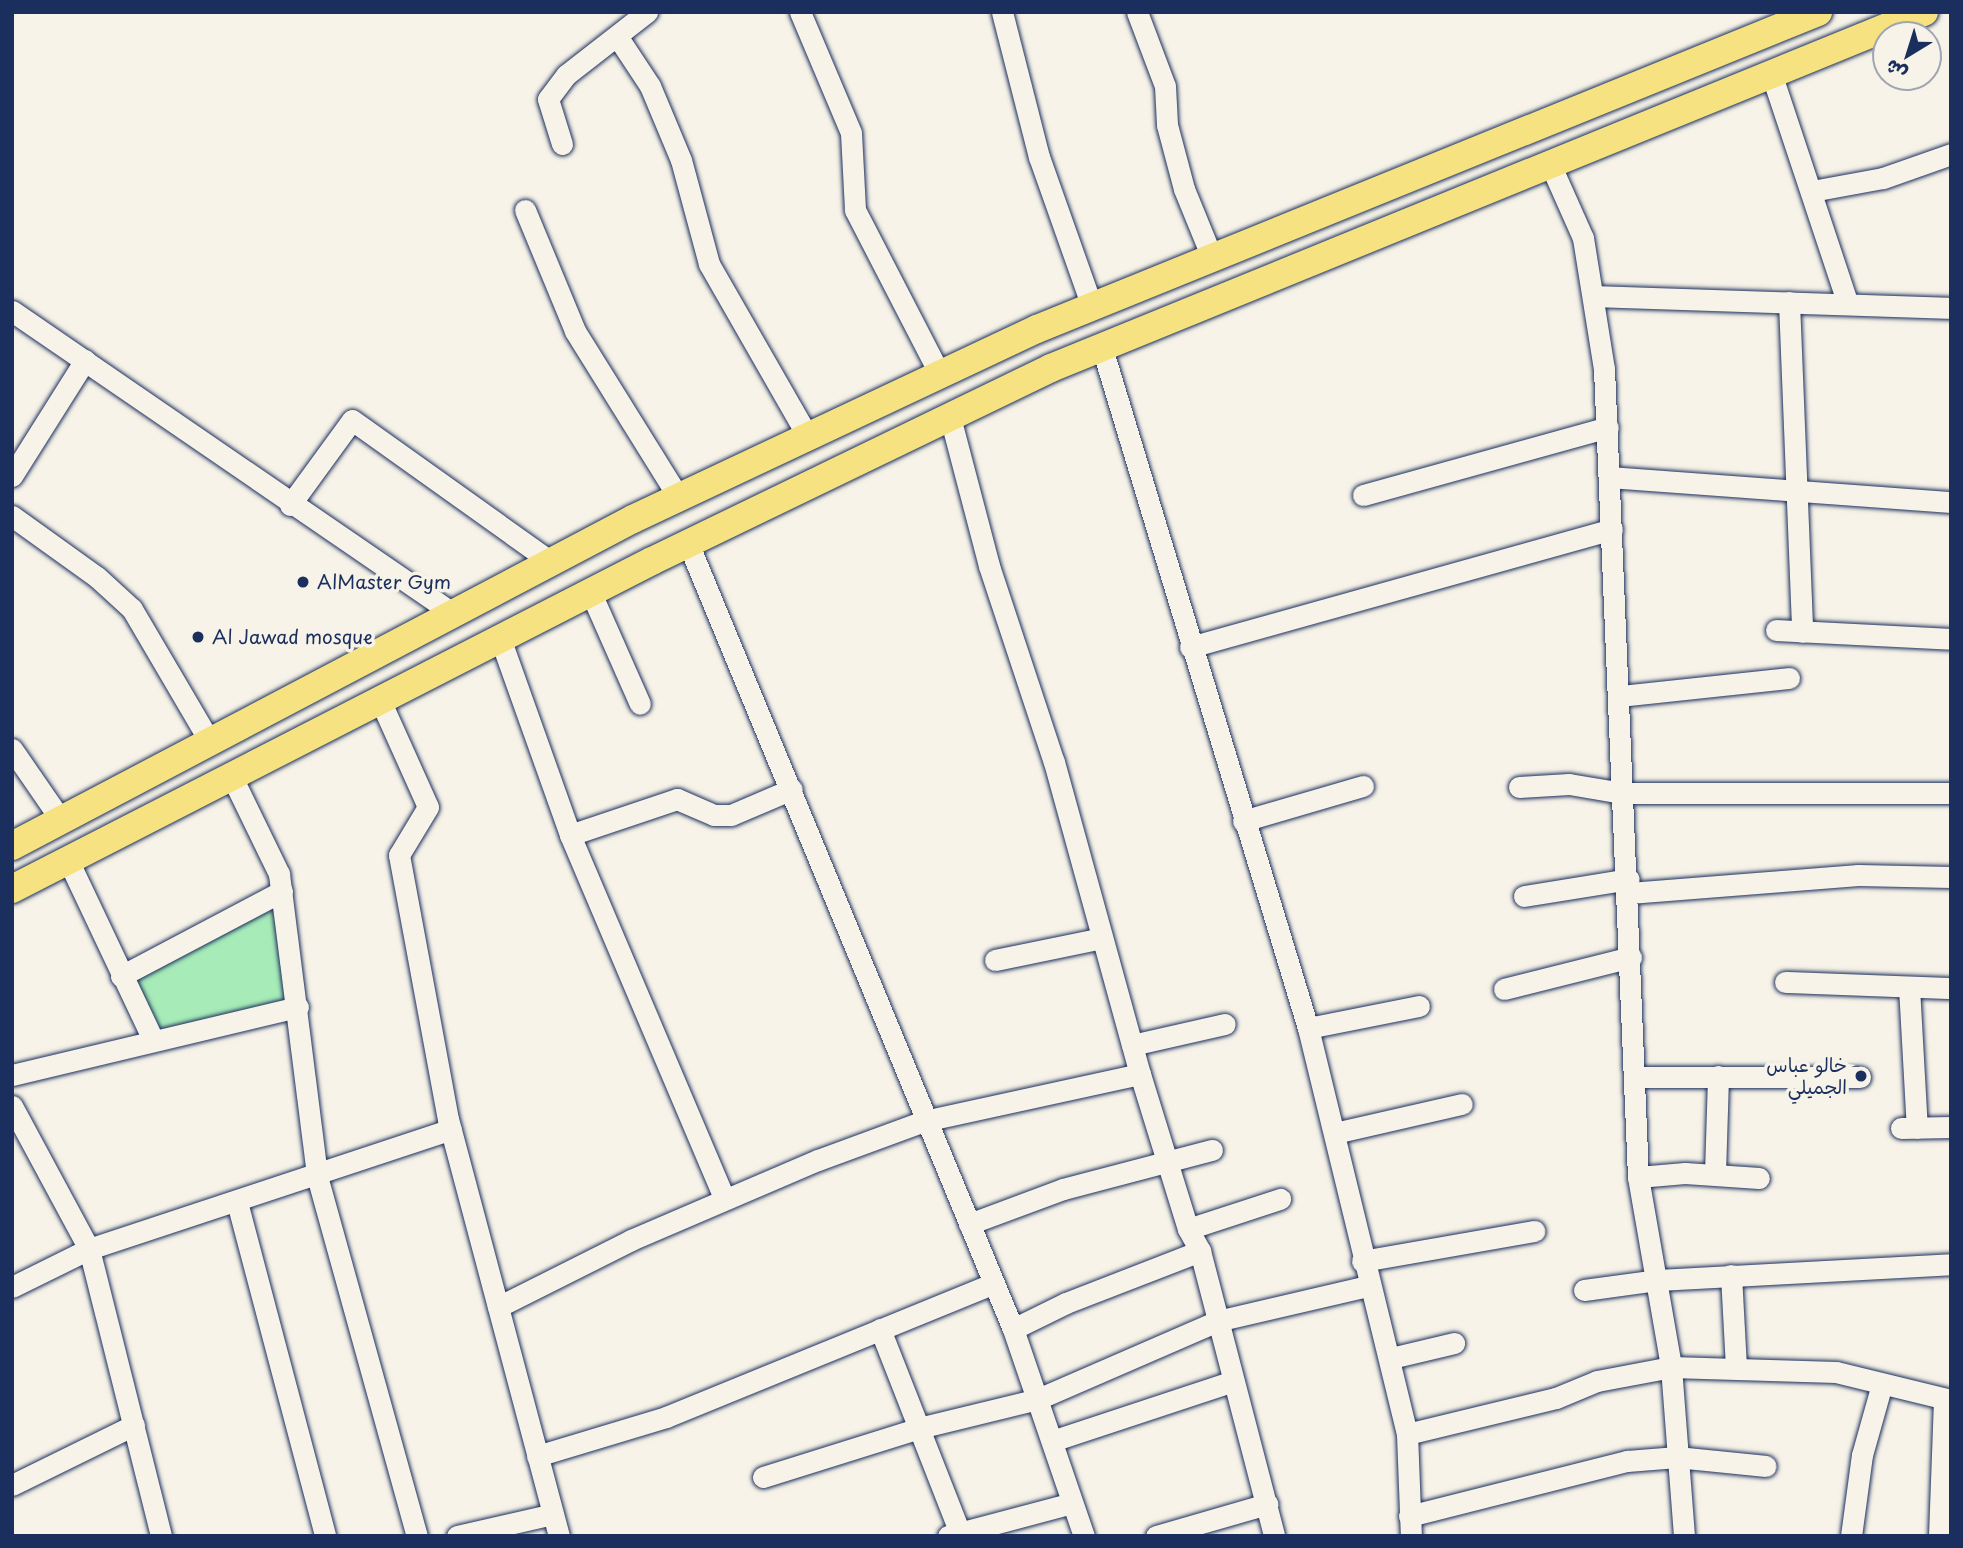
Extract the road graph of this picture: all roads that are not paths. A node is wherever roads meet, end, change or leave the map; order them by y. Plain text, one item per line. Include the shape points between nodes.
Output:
1 (648, 12) edge
2 (800, 12) edge
3 (1002, 12) edge
4 (1137, 12) edge
5 (1818, 12) edge
6 (1924, 12) edge
7 (617, 36) junction
8 (1772, 76) junction
9 (562, 144) dead end
10 (1951, 154) edge
11 (1551, 166) junction
12 (1812, 191) junction
13 (525, 211) dead end
14 (1211, 256) junction
15 (1595, 296) junction
16 (1790, 302) junction
17 (1848, 304) junction
18 (1092, 307) junction
19 (1951, 308) edge
20 (12, 311) edge
21 (1102, 348) junction
22 (85, 360) junction
23 (940, 375) junction
24 (950, 417) junction
25 (1608, 427) junction
26 (808, 437) junction
27 (12, 476) edge
28 (1609, 477) junction
29 (1799, 488) junction
30 (1363, 495) dead end
31 (679, 498) junction
32 (1951, 502) edge
33 (290, 505) junction
34 (12, 516) edge
35 (1612, 528) junction
36 (688, 543) junction
37 (551, 562) junction
38 (591, 593) junction
39 (454, 614) junction
40 (1776, 630) dead end
41 (1802, 632) junction
42 (500, 638) junction
43 (1951, 639) edge
44 (1190, 647) junction
45 (471, 653) junction
46 (1789, 678) dead end
47 (1620, 696) junction
48 (380, 701) junction
49 (640, 704) dead end
50 (210, 742) junction
51 (12, 749) edge
52 (231, 775) junction
53 (1363, 786) dead end
54 (1519, 787) dead end
55 (792, 789) junction
56 (1623, 793) junction
57 (1951, 793) edge
58 (61, 820) junction
59 (1243, 821) junction
60 (570, 835) junction
61 (12, 846) edge
62 (68, 860) junction
63 (1951, 877) edge
64 (1629, 886) junction
65 (12, 889) edge
66 (282, 891) junction
67 (1524, 896) dead end
68 (1102, 939) junction
69 (1631, 957) junction
70 (995, 960) dead end
71 (121, 976) junction
72 (1785, 982) dead end
73 (1909, 987) junction
74 (1951, 988) edge
75 (1504, 989) dead end
76 (1419, 1006) dead end
77 (298, 1007) junction
78 (1225, 1024) dead end
79 (1308, 1028) junction
80 (152, 1038) junction
81 (1132, 1045) junction
82 (1140, 1074) junction
83 (12, 1075) edge
84 (1718, 1076) junction
85 (1635, 1077) junction
86 (1860, 1077) dead end
87 (1462, 1104) dead end
88 (12, 1106) edge
89 (924, 1121) junction
90 (1951, 1127) edge
91 (451, 1129) junction
92 (1335, 1133) junction
93 (1212, 1150) dead end
94 (1169, 1161) junction
95 (1715, 1173) junction
96 (317, 1176) junction
97 (1638, 1177) junction
98 (1759, 1178) dead end
99 (724, 1198) junction
100 (1280, 1199) dead end
101 (237, 1202) junction
102 (969, 1224) junction
103 (1188, 1229) junction
104 (1534, 1231) dead end
105 (89, 1249) junction
106 (1200, 1251) junction
107 (1362, 1261) junction
108 (1951, 1264) edge
109 (1731, 1275) junction
110 (1658, 1280) junction
111 (994, 1283) junction
112 (1367, 1286) junction
113 (12, 1287) edge
114 (1584, 1290) dead end
115 (498, 1307) junction
116 (1217, 1321) junction
117 (880, 1329) junction
118 (1013, 1329) junction
119 (1454, 1343) dead end
120 (1391, 1358) junction
121 (1671, 1367) junction
122 (1736, 1367) junction
123 (1233, 1381) junction
124 (1882, 1384) junction
125 (1038, 1399) junction
126 (1948, 1400) edge
127 (134, 1425) junction
128 (919, 1428) junction
129 (1407, 1434) junction
130 (1052, 1441) junction
131 (537, 1456) junction
132 (1677, 1457) junction
133 (1766, 1466) dead end
134 (763, 1477) dead end
135 (12, 1485) edge
136 (1072, 1503) junction
137 (1267, 1504) junction
138 (553, 1514) junction
139 (1410, 1526) edge
140 (956, 1535) edge
141 (161, 1536) edge
142 (325, 1536) edge
143 (417, 1536) edge
144 (457, 1536) edge
145 (559, 1536) edge
146 (1084, 1536) edge
147 (1156, 1536) edge
148 (1274, 1536) edge
149 (1684, 1536) edge
150 (1851, 1536) edge
151 (1938, 1536) edge

1 - 7 street
2 - 23 street via 851,133 855,210
3 - 18 street via 1039,157
4 - 14 street via 1165,86 1167,125 1184,189
5 - 14 main road
6 - 8 main road
7 - 9 street via 566,75 548,99
7 - 26 street via 650,86 681,160 709,264
8 - 11 main road
8 - 12 street
10 - 12 street via 1883,178
11 - 15 street via 1583,239
11 - 21 main road
12 - 17 street via 1820,232
13 - 31 street via 575,331
14 - 18 main road
15 - 16 street
15 - 25 street
16 - 17 street
16 - 29 street
17 - 19 street
18 - 23 main road
20 - 22 street
21 - 24 main road
21 - 44 street
22 - 27 street
22 - 33 street
23 - 26 main road
24 - 36 main road
24 - 68 street via 989,566 1054,762
25 - 28 street
25 - 30 street
26 - 31 main road
28 - 29 street
28 - 35 street
29 - 32 street
29 - 41 street
31 - 37 main road
33 - 37 street via 352,420
33 - 39 street
34 - 50 street via 97,577 132,609
35 - 44 street
35 - 47 street
36 - 38 main road
36 - 55 street
37 - 39 main road
38 - 42 main road
38 - 49 street
39 - 45 main road
39 - 50 main road
40 - 41 street
41 - 43 street
42 - 45 main road
42 - 60 street
44 - 59 street
45 - 48 main road
46 - 47 street
47 - 56 street
48 - 52 main road
48 - 91 street via 428,807 399,855
50 - 52 main road
50 - 58 main road
51 - 58 street
52 - 62 main road
52 - 66 street via 279,874
53 - 59 street
54 - 56 street via 1569,784
55 - 60 street via 732,814 714,814 677,800
55 - 89 street
56 - 57 street
56 - 64 street
58 - 61 main road
59 - 79 street
60 - 99 street
62 - 65 main road
62 - 71 street
63 - 64 street via 1858,875
64 - 67 street
64 - 69 street
66 - 71 street
66 - 77 street
68 - 70 street
68 - 81 street
69 - 75 street
69 - 85 street
71 - 80 street
72 - 73 street
73 - 74 street
73 - 90 street via 1909,1128
76 - 79 street
77 - 80 street
77 - 96 street
78 - 81 street
79 - 92 street
80 - 83 street
81 - 82 street
82 - 89 street
82 - 94 street
84 - 85 street
84 - 86 street
84 - 95 street
85 - 97 street
87 - 92 street
88 - 105 street
89 - 99 street
89 - 102 street
91 - 96 street
91 - 115 street
92 - 107 street
93 - 94 street
94 - 102 street via 1063,1189
94 - 103 street
95 - 97 street
95 - 98 street
96 - 101 street
96 - 143 street
97 - 110 street
99 - 115 street
100 - 103 street
101 - 105 street
101 - 142 street
102 - 111 street
103 - 106 street
104 - 107 street
105 - 113 street
105 - 127 street
106 - 116 street
106 - 118 street via 1066,1303
107 - 112 street
108 - 109 street
109 - 110 street
109 - 122 street
110 - 114 street
110 - 121 street
111 - 117 street
111 - 118 street
112 - 116 street
112 - 120 street
115 - 131 street
116 - 123 street
116 - 125 street
117 - 128 street
117 - 131 street via 666,1417
118 - 125 street
119 - 120 street
120 - 129 street
121 - 122 street
121 - 129 street via 1597,1381 1556,1398
121 - 132 street
122 - 124 street via 1836,1372
123 - 130 street
123 - 137 street
124 - 126 street
124 - 150 street via 1862,1455
125 - 128 street
125 - 130 street
126 - 151 street
127 - 135 street
127 - 141 street
128 - 134 street
128 - 140 street
129 - 139 street
130 - 136 street
131 - 138 street
132 - 133 street
132 - 139 street via 1627,1461
132 - 149 street
136 - 140 street
136 - 146 street
137 - 147 street
137 - 148 street
138 - 144 street
138 - 145 street

